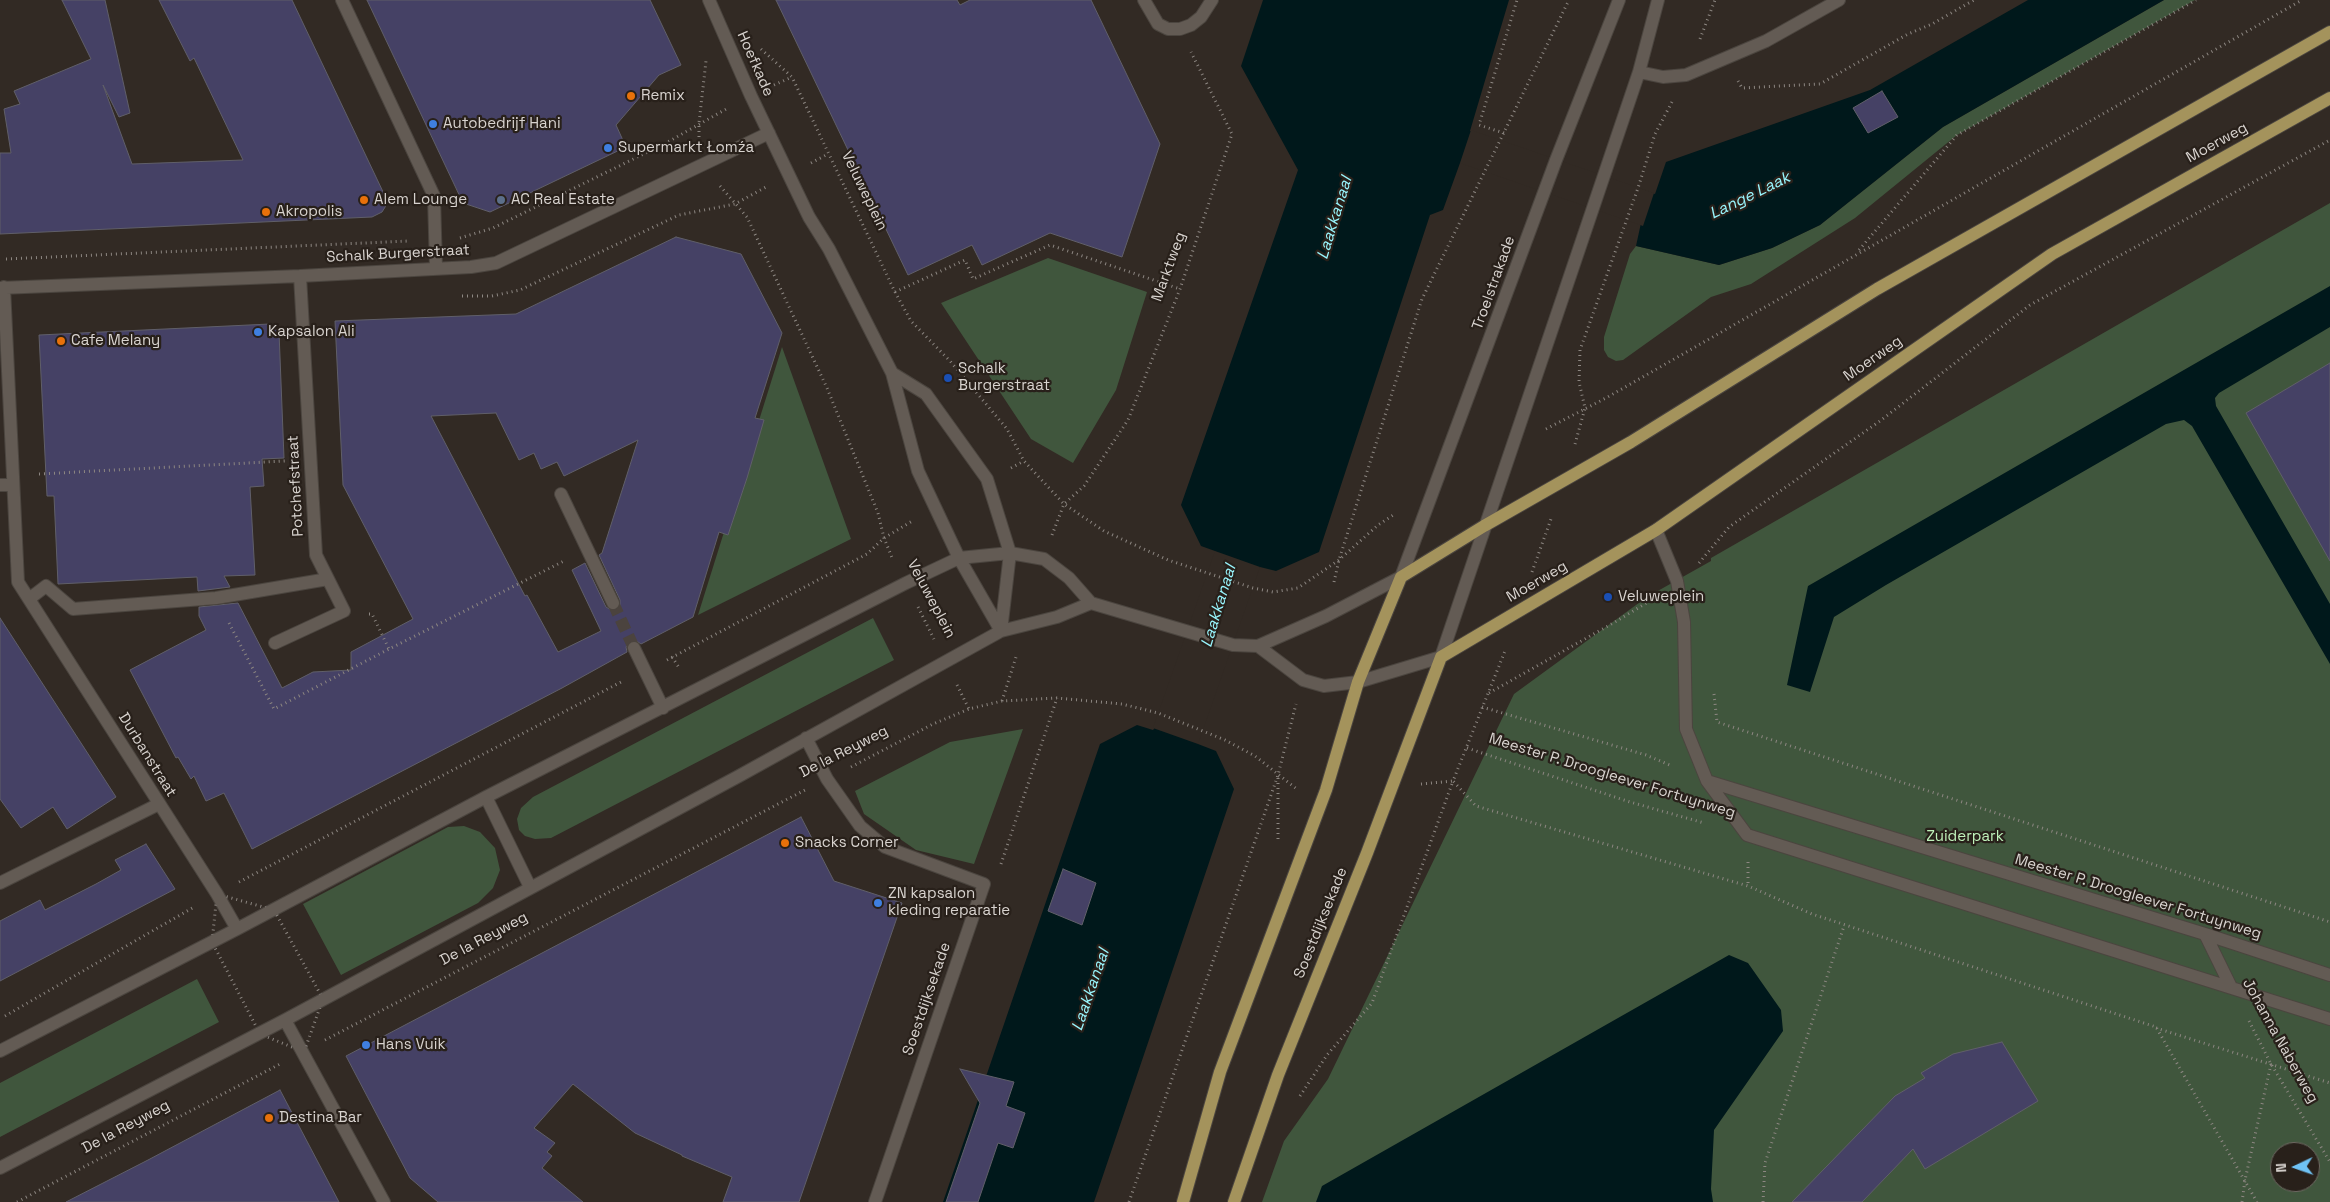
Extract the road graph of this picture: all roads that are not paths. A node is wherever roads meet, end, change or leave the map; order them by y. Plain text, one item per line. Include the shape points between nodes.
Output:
1 (342, 0) edge
2 (710, 0) edge
3 (1144, 0) edge
4 (1212, 0) edge
5 (1619, 0) edge
6 (1658, 0) edge
7 (1839, 0) edge
8 (2330, 32) edge
9 (1639, 72) junction
10 (2330, 98) edge
11 (769, 133) junction
12 (436, 269) junction
13 (300, 276) junction
14 (2, 287) edge
15 (892, 373) junction
16 (0, 485) edge
17 (13, 485) junction
18 (561, 494) dead end
19 (1484, 526) junction
20 (1656, 530) junction
21 (1010, 552) junction
22 (959, 558) junction
23 (1401, 577) junction
24 (328, 579) junction
25 (29, 598) junction
26 (613, 603) tunnel mouth
27 (1091, 603) junction
28 (1001, 631) junction
29 (275, 643) dead end
30 (1258, 646) junction
31 (634, 648) tunnel mouth
32 (1441, 657) junction
33 (1358, 682) junction
34 (663, 708) junction
35 (806, 738) junction
36 (1707, 781) junction
37 (486, 796) junction
38 (159, 804) junction
39 (0, 883) edge
40 (530, 887) junction
41 (237, 929) junction
42 (2205, 934) junction
43 (2330, 975) edge
44 (2231, 987) junction
45 (2330, 1019) edge
46 (286, 1020) junction
47 (0, 1051) edge
48 (0, 1168) edge
49 (384, 1202) edge
50 (875, 1202) edge
51 (1183, 1202) edge
52 (1234, 1202) edge

1 - 12 street via 434,196
2 - 11 street, Hoefkade
3 - 4 street via 1158,24 1168,29 1180,29 1191,24 1201,17
5 - 23 street, Troelstrakade
6 - 9 street
7 - 9 street via 1766,41 1686,76 1663,77
8 - 19 main road via 1877,289 1631,442
9 - 19 street via 1514,446
10 - 20 main road, Moerweg via 2052,254
11 - 12 street, Schalk Burgerstraat via 496,263
11 - 15 street via 809,217 829,249
12 - 13 street, Schalk Burgerstraat
13 - 14 street, Schalk Burgerstraat
13 - 24 street, Potchefstraat via 316,555
14 - 17 street, Durbanstraat
15 - 21 street via 926,394 987,479
15 - 22 street via 918,471
16 - 17 street
17 - 25 street, Durbanstraat via 18,582
18 - 26 street
19 - 23 main road
19 - 32 street
20 - 32 main road, Moerweg
20 - 36 street, Meester P. Droogleever Fortuynweg via 1676,581 1684,622 1686,729
21 - 22 street
21 - 27 street via 1044,559 1069,578
21 - 28 street
22 - 28 street
22 - 34 street
23 - 30 street via 1326,616
23 - 33 main road
24 - 25 street via 216,598 73,609 46,586
24 - 29 street, Potchefstraat via 344,611
25 - 38 street, Durbanstraat
27 - 28 street via 1057,617
27 - 30 street via 1233,645
28 - 35 street, De la Reyweg
30 - 33 street via 1302,680 1324,686
31 - 34 street
32 - 33 street
32 - 52 main road, Soestdijksekade via 1278,1075
33 - 51 main road via 1326,790 1220,1072
34 - 37 street
35 - 40 street, De la Reyweg
35 - 50 street, Soestdijksekade via 827,779 860,826 885,848 984,884
36 - 42 street, Meester P. Droogleever Fortuynweg
36 - 44 street, Meester P. Droogleever Fortuynweg via 1747,835
37 - 40 street
37 - 41 street
38 - 39 street
38 - 41 street, Durbanstraat
40 - 46 street, De la Reyweg
41 - 47 street
42 - 43 street, Meester P. Droogleever Fortuynweg
42 - 44 street, Johanna Naberweg
44 - 45 street, Meester P. Droogleever Fortuynweg
46 - 48 street, De la Reyweg
46 - 49 street

